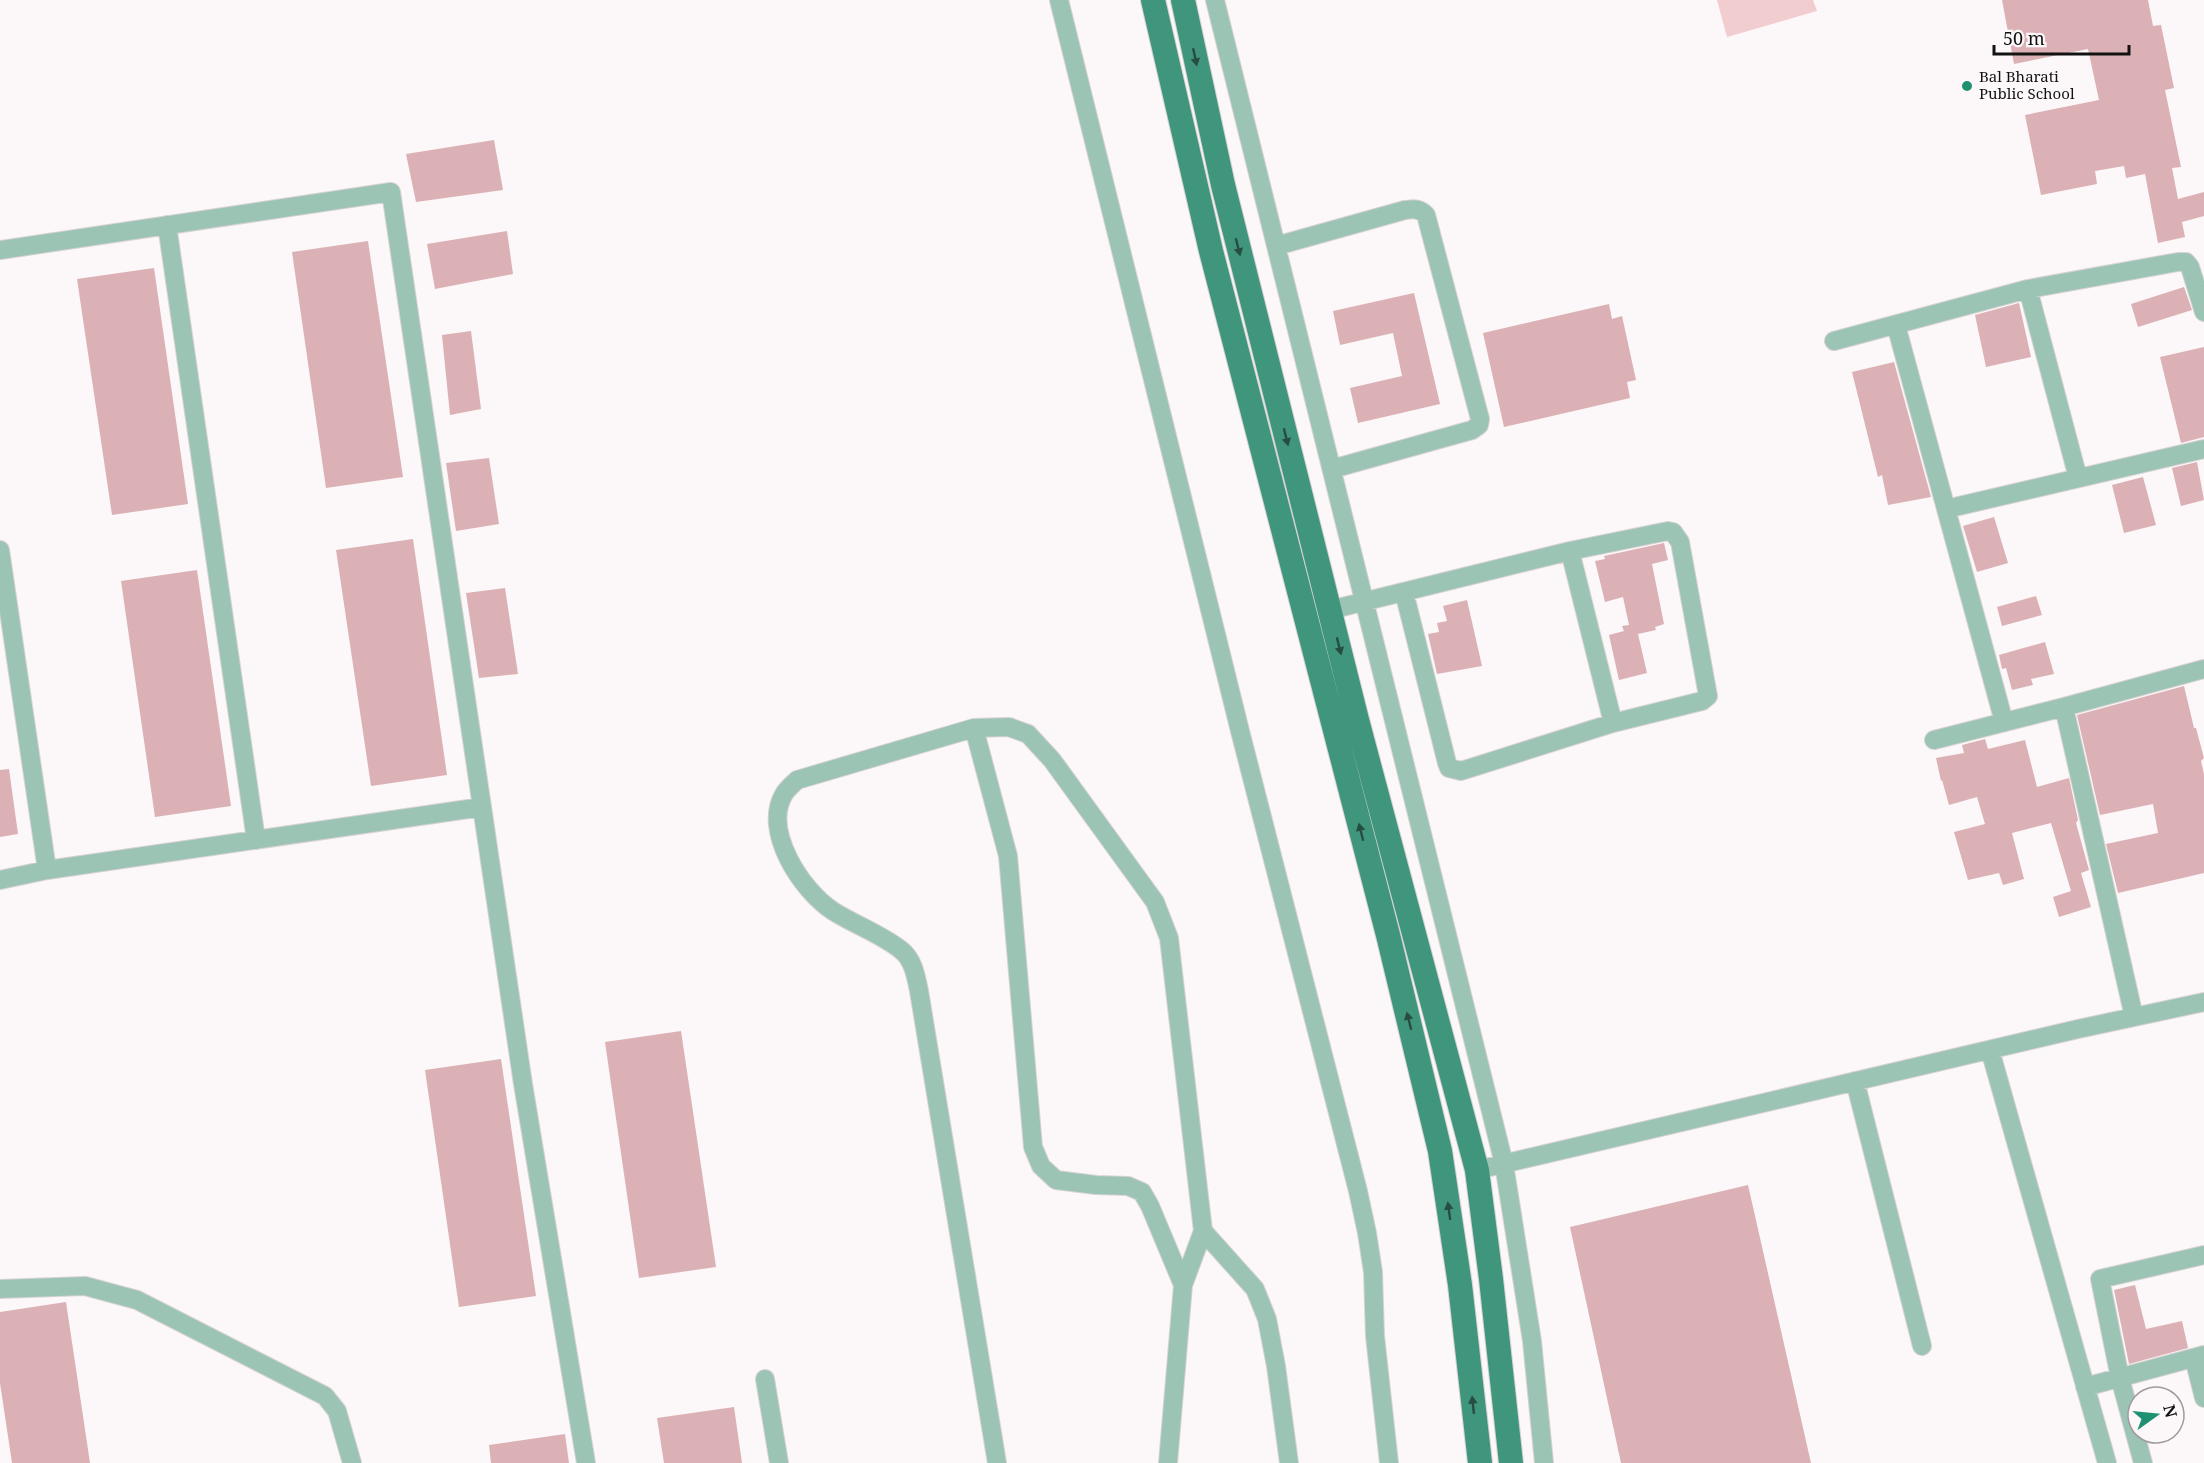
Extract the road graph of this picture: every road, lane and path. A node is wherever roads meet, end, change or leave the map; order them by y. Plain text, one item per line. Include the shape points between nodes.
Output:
1 (1059, 0) edge
2 (1153, 0) edge
3 (1183, 0) edge
4 (1215, 0) edge
5 (167, 225) junction
6 (1276, 246) junction
7 (0, 249) edge
8 (2028, 289) junction
9 (2204, 312) edge
10 (1896, 325) junction
11 (1834, 341) dead end
12 (2204, 449) edge
13 (1332, 469) junction
14 (2078, 478) junction
15 (1946, 509) junction
16 (0, 550) edge
17 (1570, 551) junction
18 (1404, 592) junction
19 (1365, 601) junction
20 (1330, 610) junction
21 (2204, 669) edge
22 (2064, 707) junction
23 (2004, 722) junction
24 (1614, 723) junction
25 (974, 728) junction
26 (1934, 740) dead end
27 (482, 807) junction
28 (256, 840) junction
29 (47, 870) junction
30 (0, 880) edge
31 (2204, 1002) edge
32 (2134, 1017) junction
33 (1990, 1050) junction
34 (1855, 1081) junction
35 (1504, 1164) junction
36 (1477, 1170) junction
37 (1203, 1231) junction
38 (2204, 1255) edge
39 (1183, 1286) junction
40 (0, 1289) edge
41 (1922, 1346) dead end
42 (2199, 1356) edge
43 (2120, 1377) junction
44 (765, 1379) dead end
45 (2085, 1387) junction
46 (2204, 1398) edge
47 (352, 1463) edge
48 (586, 1463) edge
49 (779, 1463) edge
50 (997, 1463) edge
51 (1168, 1463) edge
52 (1289, 1463) edge
53 (1389, 1463) edge
54 (1480, 1463) edge
55 (1511, 1463) edge
56 (1544, 1463) edge
57 (2107, 1463) edge
58 (2143, 1463) edge

1 - 53 street via 1358,1191 1373,1272 1375,1336
54 -> 2 main road via 1440,1151 1211,251
3 -> 20 main road via 1222,185
4 - 6 street
5 - 7 street
5 - 27 street via 391,192
5 - 28 street
6 - 13 street
6 - 13 street via 1405,210 1422,211 1480,419 1472,430
8 - 9 street via 2186,262
8 - 10 street
8 - 14 street
10 - 11 street
10 - 15 street
12 - 14 street
13 - 19 street
14 - 15 street
15 - 23 street
16 - 29 street
17 - 18 street
17 - 24 street
17 - 24 street via 1668,531 1673,531 1680,542 1708,696 1702,701
18 - 19 street
18 - 24 street via 1449,768 1461,771
19 - 20 street
19 - 35 street
20 -> 36 main road
21 - 22 street
22 - 23 street
22 - 32 street
23 - 26 street
25 - 37 street via 1009,727 1028,734 1040,745 1155,902 1169,938
25 - 39 street via 1008,856 1033,1147 1041,1166 1056,1180 1128,1186 1142,1192
25 - 50 street via 797,780 784,794 779,834 786,857 804,884 831,910 902,950 912,964 920,990
27 - 28 street
27 - 48 street
28 - 29 street
29 - 30 street
31 - 32 street
32 - 33 street
33 - 34 street
33 - 45 street
34 - 35 street
34 - 41 street
35 - 36 street
35 - 56 street via 1532,1341
36 - 55 main road
37 - 39 street
37 - 52 street via 1255,1289 1267,1319
38 - 43 street via 2100,1279
39 - 51 street
40 - 47 street via 85,1286 147,1305 325,1396 337,1411
42 - 43 street
42 - 46 street
43 - 45 street
43 - 58 street
44 - 49 street
45 - 57 street

